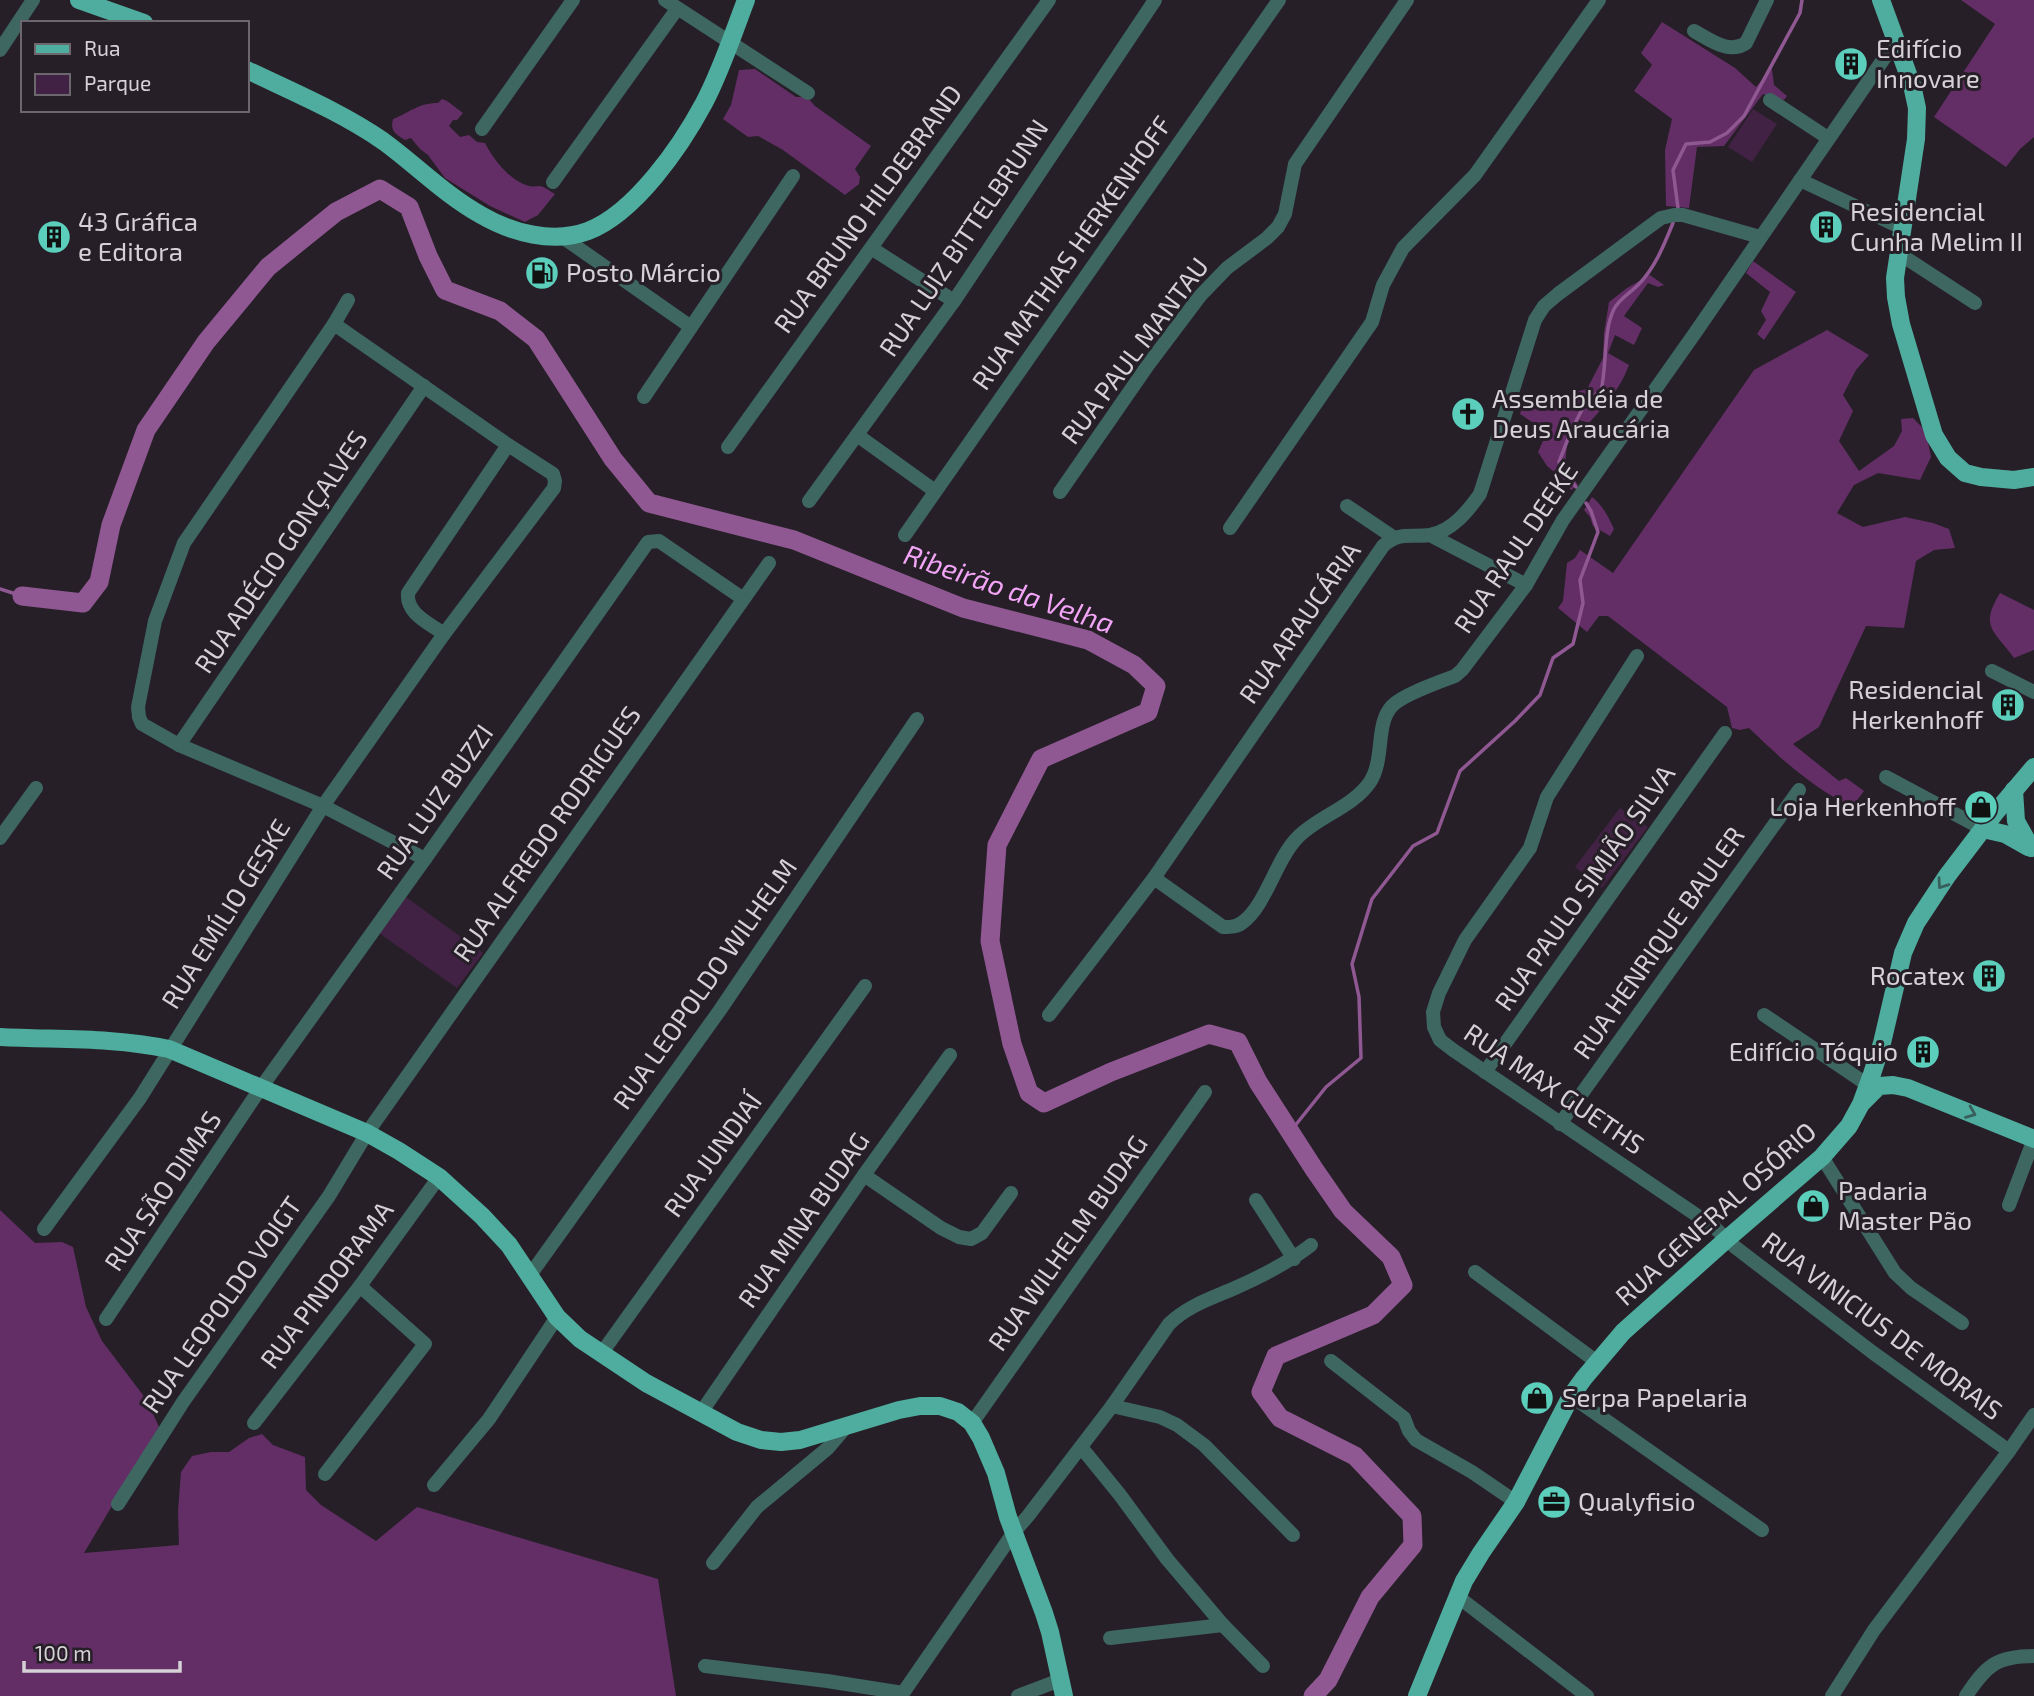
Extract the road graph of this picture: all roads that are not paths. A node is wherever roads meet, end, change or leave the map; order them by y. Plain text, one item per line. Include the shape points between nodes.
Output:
1 (33, 0) edge
2 (79, 0) edge
3 (573, 0) edge
4 (664, 0) edge
5 (746, 0) edge
6 (1049, 0) edge
7 (1155, 0) edge
8 (1279, 0) edge
9 (1407, 0) edge
10 (1599, 0) edge
11 (1767, 0) edge
12 (1881, 0) edge
13 (677, 9) junction
14 (138, 21) edge
15 (1694, 31) dead end
16 (1896, 41) junction
17 (729, 43) junction
18 (0, 50) edge
19 (248, 70) edge
20 (807, 93) dead end
21 (1770, 100) dead end
22 (482, 129) dead end
23 (1828, 138) junction
24 (793, 176) dead end
25 (1800, 180) junction
26 (553, 182) dead end
27 (1902, 228) junction
28 (561, 236) junction
29 (1760, 237) junction
30 (871, 248) junction
31 (1898, 253) junction
32 (348, 300) dead end
33 (954, 300) junction
34 (1975, 303) dead end
35 (334, 324) junction
36 (691, 327) junction
37 (424, 386) junction
38 (644, 397) dead end
39 (857, 435) junction
40 (508, 445) junction
41 (728, 447) dead end
42 (2034, 477) edge
43 (935, 491) junction
44 (1060, 492) dead end
45 (809, 501) dead end
46 (1347, 506) dead end
47 (1230, 528) dead end
48 (905, 535) dead end
49 (1430, 535) junction
50 (1393, 537) junction
51 (769, 563) dead end
52 (1526, 585) junction
53 (742, 598) junction
54 (444, 634) junction
55 (1637, 656) dead end
56 (1992, 671) dead end
57 (2034, 692) edge
58 (917, 719) dead end
59 (1725, 733) dead end
60 (179, 745) junction
61 (2034, 767) edge
62 (1886, 777) dead end
63 (36, 789) dead end
64 (1798, 790) dead end
65 (2014, 790) junction
66 (323, 806) junction
67 (1983, 829) junction
68 (0, 838) edge
69 (2033, 850) edge
70 (425, 859) junction
71 (1154, 878) junction
72 (865, 986) dead end
73 (1049, 1015) dead end
74 (1764, 1015) dead end
75 (0, 1037) edge
76 (1882, 1043) junction
77 (169, 1049) junction
78 (950, 1055) dead end
79 (1485, 1072) junction
80 (1868, 1085) junction
81 (1908, 1088) junction
82 (260, 1089) junction
83 (1205, 1092) dead end
84 (1861, 1104) junction
85 (1560, 1124) junction
86 (367, 1133) junction
87 (2034, 1139) edge
88 (1822, 1157) junction
89 (864, 1175) junction
90 (439, 1177) junction
91 (1011, 1193) dead end
92 (1256, 1200) dead end
93 (2010, 1205) dead end
94 (44, 1230) dead end
95 (1727, 1239) junction
96 (1311, 1245) dead end
97 (1294, 1259) junction
98 (1475, 1272) dead end
99 (530, 1275) junction
100 (360, 1286) junction
101 (557, 1317) junction
102 (106, 1320) dead end
103 (1962, 1323) dead end
104 (601, 1354) junction
105 (1331, 1362) dead end
106 (1597, 1362) junction
107 (1571, 1396) junction
108 (1112, 1406) junction
109 (700, 1414) junction
110 (2034, 1415) edge
111 (254, 1423) dead end
112 (972, 1423) junction
113 (846, 1427) junction
114 (1081, 1447) junction
115 (2008, 1451) junction
116 (325, 1474) dead end
117 (434, 1485) dead end
118 (1516, 1502) junction
119 (118, 1504) dead end
120 (1762, 1530) dead end
121 (1014, 1532) junction
122 (1293, 1535) dead end
123 (713, 1563) dead end
124 (1457, 1596) junction
125 (1223, 1625) junction
126 (1110, 1638) dead end
127 (2034, 1656) edge
128 (705, 1666) dead end
129 (1263, 1666) dead end
130 (1062, 1688) edge
131 (1018, 1696) edge
132 (1417, 1696) edge
133 (1587, 1696) edge
134 (1832, 1696) edge
135 (1966, 1696) edge

1 - 18 street
2 - 14 main road
3 - 22 street
4 - 13 street
5 - 17 main road
6 - 30 street, RUA BRUNO HILDEBRAND
7 - 33 street, RUA LUIZ BITTELBRUNN
8 - 43 street, RUA MATHIAS HERKENHOFF
9 - 44 street, RUA PAUL MANTAU via 1295,164 1278,227 1200,296
10 - 47 street via 1475,176 1403,248 1383,285 1372,322
11 - 15 street via 1740,47 1726,47
12 - 16 main road
13 - 17 street
13 - 26 street
16 - 23 street, RUA RAUL DEEKE
16 - 27 main road via 1917,108
17 - 20 street
17 - 28 main road via 704,102 657,174 603,223
19 - 28 main road via 325,106 381,140 481,215 524,233
21 - 23 street
23 - 25 street, RUA RAUL DEEKE
24 - 36 street
25 - 27 street
25 - 29 street, RUA RAUL DEEKE
27 - 31 main road
28 - 36 street
29 - 49 street, RUA ARAUCÁRIA via 1683,215 1661,218 1544,306 1535,320 1480,494 1453,525
29 - 52 street, RUA RAUL DEEKE via 1563,520
30 - 33 street
30 - 41 street, RUA BRUNO HILDEBRAND
31 - 34 street
31 - 42 main road via 1895,278 1901,324 1934,435 1948,458 1965,473 2002,480
32 - 35 street
33 - 39 street, RUA LUIZ BITTELBRUNN
35 - 37 street
35 - 60 street via 184,542 155,621 138,707 142,724
36 - 38 street
37 - 40 street
37 - 60 street, RUA ADÉCIO GONÇALVES
39 - 43 street
39 - 45 street, RUA LUIZ BITTELBRUNN
40 - 54 street via 408,593 412,611
40 - 54 street, RUA EMÍLIO GESKE via 553,474 554,488
43 - 48 street, RUA MATHIAS HERKENHOFF
46 - 50 street
49 - 50 street, RUA ARAUCÁRIA
49 - 52 street
50 - 71 street, RUA ARAUCÁRIA via 1373,559
51 - 53 street, RUA ALFREDO RODRIGUES
52 - 71 street, RUA RAUL DEEKE via 1462,670 1395,702 1384,722 1380,758 1369,783 1299,836 1243,922 1223,927
53 - 70 street, RUA LUIZ BUZZI via 659,541 648,542
53 - 86 street, RUA ALFREDO RODRIGUES
54 - 66 street, RUA EMÍLIO GESKE
55 - 79 street, RUA MAX GUETHS via 1547,797 1530,848 1465,940 1439,993 1433,1012 1440,1040
56 - 57 street
58 - 99 street, RUA LEOPOLDO WILHELM via 720,1010
59 - 79 street, RUA PAULO SIMIÃO SILVA
60 - 66 street
61 - 65 main road, RUA GENERAL OSÓRIO
62 - 67 street
63 - 68 street
64 - 85 street, RUA HENRIQUE BAULER
65 - 67 main road, RUA GENERAL OSÓRIO
65 - 69 main road via 2016,821
66 - 70 street
66 - 77 street, RUA EMÍLIO GESKE
67 - 69 main road via 2005,834
67 -> 76 main road, RUA GENERAL OSÓRIO via 1916,923 1903,953
70 - 82 street, RUA LUIZ BUZZI
71 - 73 street, RUA ARAUCÁRIA
72 - 104 street, RUA JUNDIAÍ
74 - 80 street
75 - 77 main road via 94,1039
76 - 80 main road, RUA GENERAL OSÓRIO
76 - 81 main road via 1887,1071
77 - 82 main road
77 - 94 street, RUA EMÍLIO GESKE via 140,1098
78 - 89 street, RUA MINA BUDAG
79 - 85 street, RUA MAX GUETHS
80 - 84 main road, RUA GENERAL OSÓRIO
81 - 84 main road via 1879,1086
81 -> 87 main road
82 - 86 main road
82 - 102 street, RUA SÃO DIMAS
83 - 112 street, RUA WILHELM BUDAG
84 - 88 main road, RUA GENERAL OSÓRIO
85 - 95 street, RUA MAX GUETHS
86 - 90 main road
86 - 119 street, RUA LEOPOLDO VOIGT
87 - 93 street
88 - 95 main road, RUA GENERAL OSÓRIO
88 - 103 street via 1895,1273
89 - 91 street via 941,1228 971,1239 982,1233
89 - 109 street, RUA MINA BUDAG
90 - 99 main road via 509,1245
90 - 100 street, RUA PINDORAMA
92 - 97 street
95 - 106 main road, RUA GENERAL OSÓRIO via 1623,1332
95 - 115 street, RUA VINICIUS DE MORAIS
96 - 97 street
97 - 108 street via 1177,1315
98 - 106 street
99 - 101 main road
100 - 111 street, RUA PINDORAMA
100 - 116 street via 425,1344
101 - 104 main road
101 - 117 street via 489,1419
104 - 109 main road
105 - 118 street via 1404,1418 1416,1440
106 - 107 main road, RUA GENERAL OSÓRIO
107 - 118 main road, RUA GENERAL OSÓRIO
107 - 120 street
108 - 114 street
108 - 122 street via 1160,1417 1177,1426 1204,1446
109 - 113 main road via 737,1432 781,1442
110 - 115 street
112 - 113 main road via 940,1406 920,1406
112 - 121 main road via 996,1473
113 - 123 street via 828,1448 757,1507
114 - 121 street
114 - 125 street
115 - 134 street via 1874,1630
118 - 124 main road, RUA GENERAL OSÓRIO
121 - 128 street via 902,1693
121 - 130 main road via 1050,1632
124 - 132 main road, RUA GENERAL OSÓRIO
124 - 133 street
125 - 126 street
125 - 129 street
127 - 135 street via 1999,1661 1985,1670
130 - 131 street

